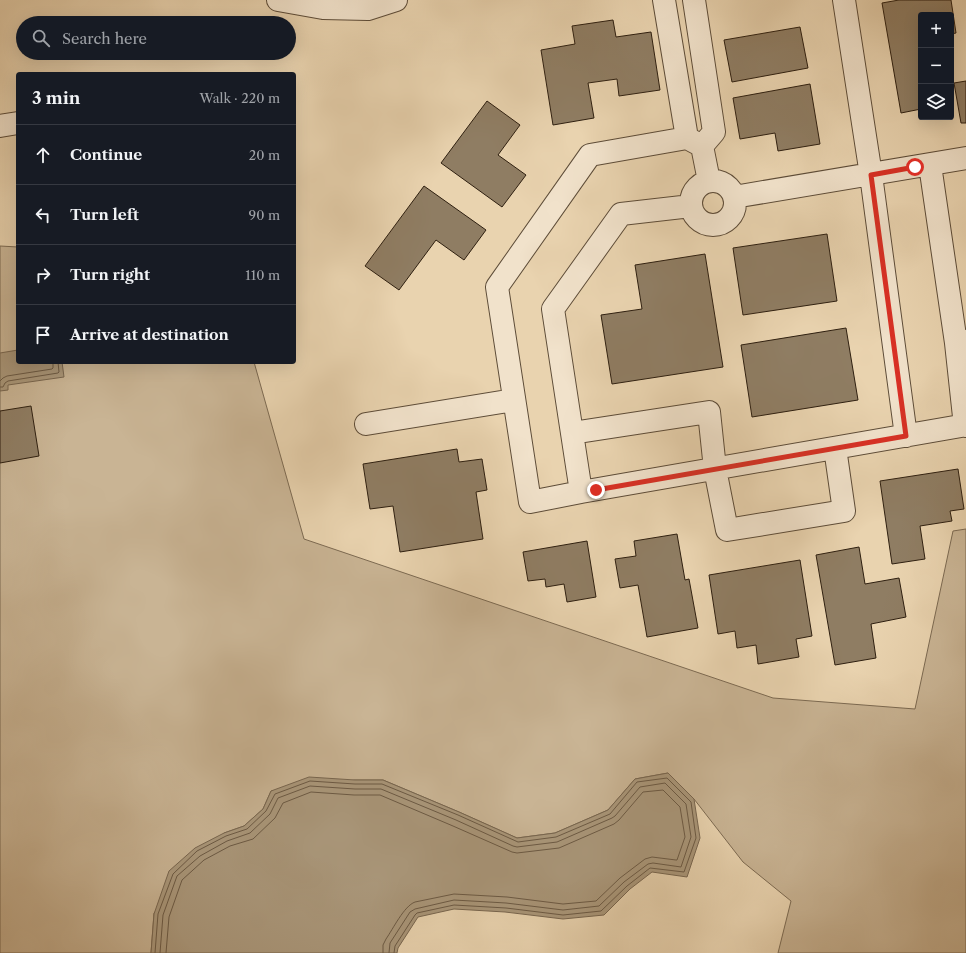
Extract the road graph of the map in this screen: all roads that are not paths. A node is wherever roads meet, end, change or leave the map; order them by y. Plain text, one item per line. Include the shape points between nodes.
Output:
1 (278, 0) edge
2 (396, 0) edge
3 (664, 0) edge
4 (694, 0) edge
5 (844, 0) edge
6 (16, 123) edge
7 (0, 126) edge
8 (695, 142) junction
9 (966, 158) edge
10 (930, 165) junction
11 (871, 175) junction
12 (709, 182) junction
13 (734, 197) junction
14 (690, 206) junction
15 (961, 342) edge
16 (514, 400) junction
17 (366, 424) dead end
18 (966, 426) edge
19 (572, 433) junction
20 (906, 436) junction
21 (835, 448) junction
22 (715, 469) junction
23 (581, 492) junction

1 - 2 street via 323,8 368,9
3 - 8 street
4 - 8 street via 714,132
5 - 11 street
6 - 7 street
8 - 12 street
8 - 16 street via 590,155 497,287
9 - 10 street
10 - 11 street
10 - 15 street
11 - 13 street
11 - 20 street
12 - 13 street via 725,184
12 - 14 street via 693,192
13 - 14 street via 734,212 724,223 716,225 702,223 692,213
14 - 19 street via 621,214 553,309
15 - 18 street
16 - 17 street
16 - 23 street via 530,502
18 - 20 street
19 - 22 street via 709,412
19 - 23 street
20 - 21 street
21 - 22 street
21 - 22 street via 844,511 727,530
22 - 23 street

